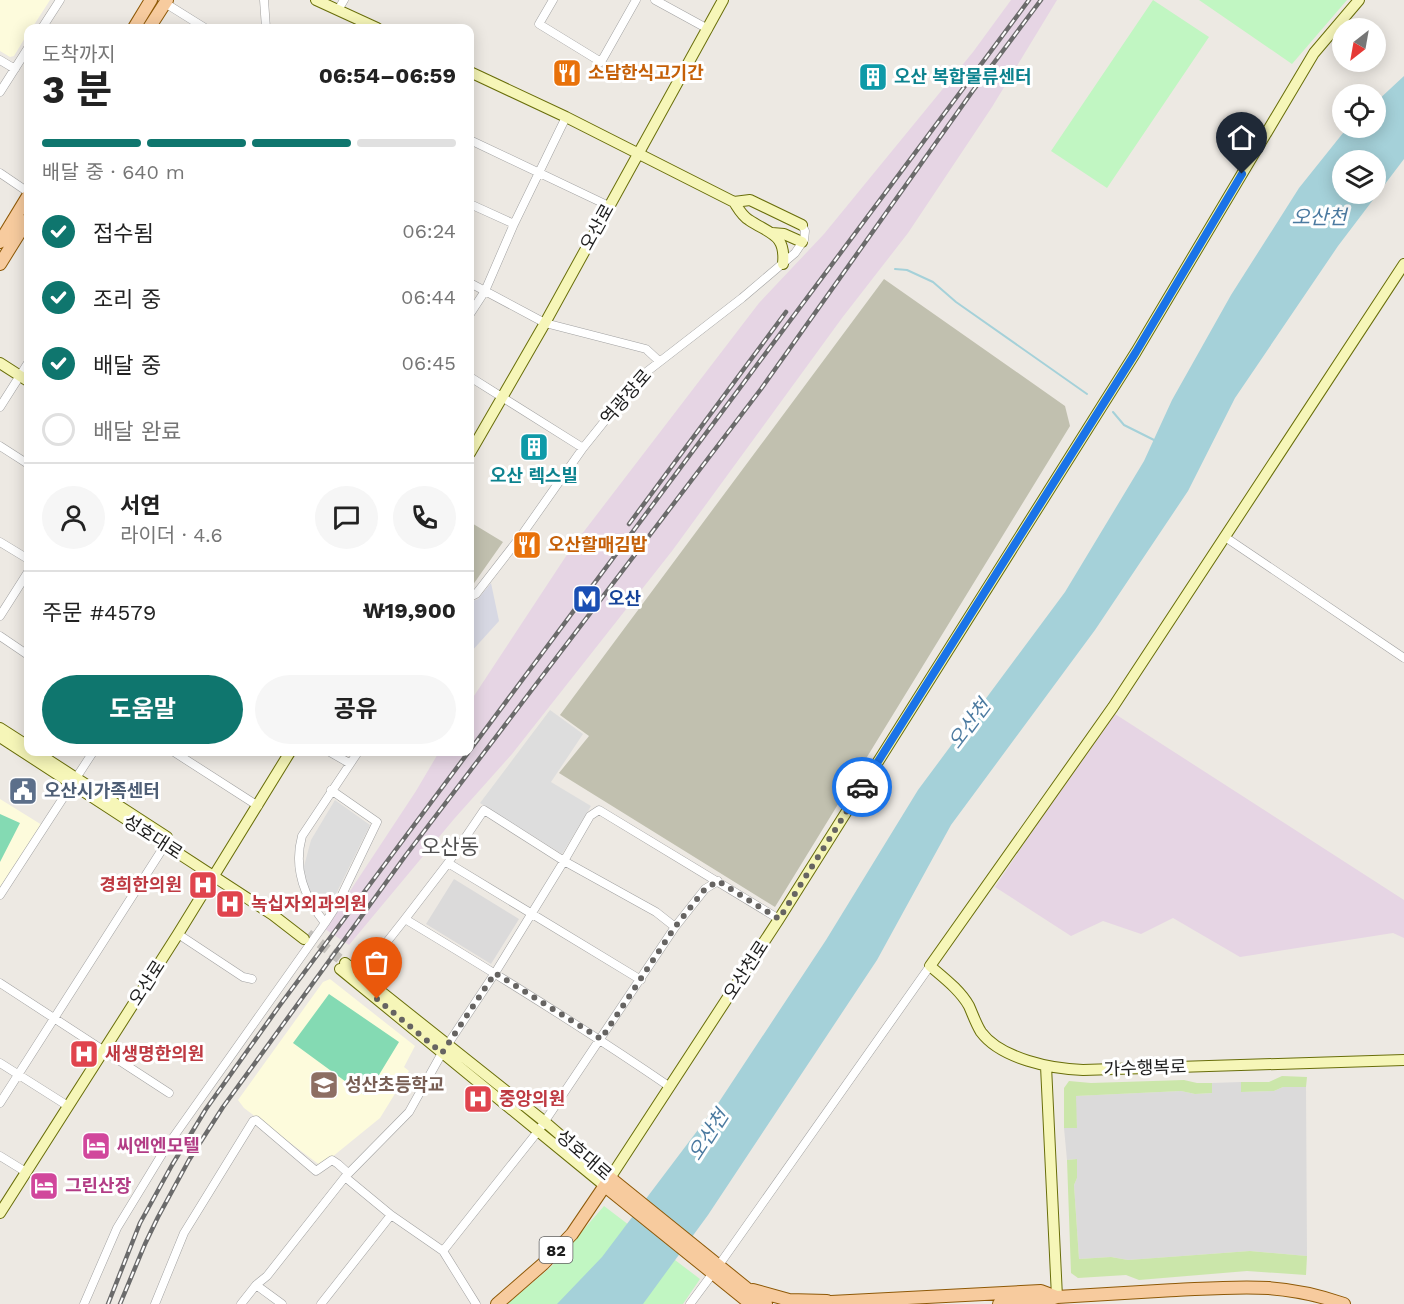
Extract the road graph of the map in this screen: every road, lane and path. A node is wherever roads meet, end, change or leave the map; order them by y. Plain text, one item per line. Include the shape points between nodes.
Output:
1 (60, 0) edge
2 (152, 0) edge
3 (264, 0) edge
4 (316, 0) edge
5 (554, 0) edge
6 (636, 0) edge
7 (656, 0) edge
8 (723, 0) edge
9 (1359, 0) edge
10 (166, 2) edge
11 (341, 5) edge
12 (45, 24) edge
13 (137, 24) edge
14 (152, 24) edge
15 (199, 24) edge
16 (266, 24) edge
17 (372, 24) edge
18 (708, 29) junction
19 (24, 54) edge
20 (0, 60) edge
21 (15, 69) junction
22 (474, 74) edge
23 (0, 92) edge
24 (567, 117) junction
25 (474, 142) edge
26 (638, 153) junction
27 (539, 172) junction
28 (0, 173) edge
29 (24, 191) edge
30 (24, 201) edge
31 (734, 202) junction
32 (474, 206) edge
33 (609, 206) junction
34 (514, 224) junction
35 (24, 225) edge
36 (802, 225) joint
37 (772, 233) junction
38 (0, 242) edge
39 (802, 242) junction
40 (0, 264) edge
41 (783, 264) junction
42 (1404, 264) edge
43 (474, 285) edge
44 (484, 291) junction
45 (474, 307) edge
46 (545, 323) junction
47 (659, 361) junction
48 (0, 363) edge
49 (24, 379) edge
50 (474, 380) edge
51 (502, 399) junction
52 (0, 407) edge
53 (0, 446) edge
54 (474, 446) edge
55 (583, 448) junction
56 (24, 461) edge
57 (1225, 537) junction
58 (0, 542) edge
59 (24, 557) edge
60 (24, 578) edge
61 (474, 595) edge
62 (0, 616) edge
63 (0, 636) edge
64 (24, 652) edge
65 (1404, 658) edge
66 (0, 728) edge
67 (0, 737) edge
68 (24, 744) edge
69 (24, 751) edge
70 (32, 756) edge
71 (41, 756) edge
72 (90, 756) edge
73 (180, 756) edge
74 (288, 756) edge
75 (337, 756) edge
76 (355, 756) edge
77 (349, 763) junction
78 (74, 781) junction
79 (331, 790) junction
80 (258, 806) junction
81 (165, 845) junction
82 (564, 861) junction
83 (448, 863) junction
84 (214, 873) junction
85 (718, 881) junction
86 (0, 894) edge
87 (532, 913) junction
88 (405, 919) junction
89 (779, 919) junction
90 (325, 923) junction
91 (675, 927) junction
92 (178, 934) junction
93 (306, 937) tunnel mouth
94 (930, 966) junction
95 (495, 973) junction
96 (360, 976) junction
97 (252, 979) dead end
98 (641, 980) junction
99 (0, 983) edge
100 (54, 1019) junction
101 (601, 1039) junction
102 (445, 1049) junction
103 (104, 1051) junction
104 (1404, 1059) edge
105 (0, 1063) edge
106 (1046, 1066) junction
107 (18, 1074) junction
108 (670, 1087) junction
109 (170, 1093) dead end
110 (0, 1103) edge
111 (68, 1106) junction
112 (542, 1126) junction
113 (0, 1156) edge
114 (26, 1172) junction
115 (346, 1175) junction
116 (611, 1185) junction
117 (0, 1213) edge
118 (390, 1215) junction
119 (443, 1251) junction
120 (713, 1267) junction
121 (256, 1285) junction
122 (747, 1299) edge
123 (1057, 1300) edge
124 (825, 1303) edge
125 (84, 1304) edge
126 (156, 1304) edge
127 (241, 1304) edge
128 (282, 1304) edge
129 (321, 1304) edge
130 (476, 1304) edge
131 (497, 1304) edge
132 (690, 1304) edge
133 (766, 1304) edge
134 (999, 1304) edge
135 (1344, 1304) edge

1 - 12 street
2 - 13 main road
3 - 16 street
4 - 11 street
5 - 6 street via 539,24 601,62
7 - 18 street
8 - 18 street, 오산로
9 - 89 street, 오산천로 via 1314,53 1136,352
10 - 14 main road
10 - 15 street
11 - 17 street
18 - 26 street, 오산로
19 - 21 street
20 - 21 street
21 - 23 street
22 - 24 street
24 - 26 street
24 - 27 street
25 - 27 street
26 - 31 street
26 - 33 street, 오산로
27 - 33 street
27 - 34 street
28 - 29 street
30 - 38 main road
31 - 36 street via 750,200
31 - 37 street via 746,219
32 - 34 street
33 - 46 street, 오산로
34 - 44 street
35 - 40 main road
36 - 39 street
37 - 39 street
37 - 41 street via 785,250
39 - 41 street, 역광장로
41 - 47 street, 역광장로
42 - 57 street
43 - 44 street
44 - 45 street
44 - 46 street
46 - 47 street via 646,349
46 - 51 street, 오산로
47 - 55 street, 역광장로 via 640,377
48 - 49 street
49 - 52 street
50 - 51 street
51 - 54 street, 오산로
51 - 55 street
53 - 56 street
55 - 61 street, 역광장로
57 - 65 street
57 - 94 street via 1113,706
58 - 59 street
60 - 62 street
63 - 64 street
66 - 68 street
67 - 69 street, 성호대로
70 - 78 street, 성호대로
71 - 78 street, 성호대로
72 - 78 street
73 - 80 street
74 - 80 street, 오산로
75 - 77 street
76 - 77 street
77 - 79 street
78 - 81 street, 성호대로
78 - 84 street, 성호대로
78 - 86 street
79 - 90 street via 302,836 298,859 303,889
79 - 90 street via 377,822
80 - 84 street, 오산로
81 - 84 street, 성호대로
81 - 100 street
82 - 83 street via 484,810
82 - 85 street via 598,810
82 - 87 street
82 - 91 street via 656,912
83 - 87 street
83 - 88 street
84 - 92 street, 오산로
84 - 93 street, 성호대로
85 - 89 street
85 - 91 street via 705,889
87 - 95 street
87 - 98 street
88 - 95 street
88 - 96 street
89 - 108 street, 오산천로
90 - 125 street via 167,1146 117,1228
91 - 98 street
92 - 97 street
92 - 103 street, 오산로
94 - 106 street, 가수행복로 via 968,1004 981,1031 994,1046
94 - 120 street
95 - 101 street
95 - 102 street
96 - 102 street, 성호대로
96 - 102 street, 성호대로 via 342,966
98 - 101 street
99 - 100 street
100 - 103 street
100 - 107 street
101 - 108 street
101 - 112 street
102 - 112 street, 성호대로
102 - 115 street via 409,1112
103 - 109 street
103 - 111 street, 오산로
104 - 106 street, 가수행복로 via 1083,1070
105 - 107 street
106 - 123 street
107 - 110 street
107 - 111 street
108 - 116 street, 오산천로
111 - 114 street, 오산로
112 - 116 street, 성호대로
112 - 119 street
113 - 114 street
114 - 117 street, 오산로
115 - 118 street
115 - 121 street
115 - 126 street via 332,1160 316,1171 253,1121 184,1233
116 - 120 main road, 성호대로
116 - 131 main road, 오산천로 / 82 via 572,1234
118 - 119 street
118 - 129 street
119 - 130 street
120 - 122 main road, 성호대로
120 - 132 street
121 - 127 street
121 - 128 street
122 - 124 main road
122 - 133 main road, 성호대로
123 - 124 main road via 1041,1291
123 - 134 main road
123 - 135 main road via 1255,1286 1295,1290

